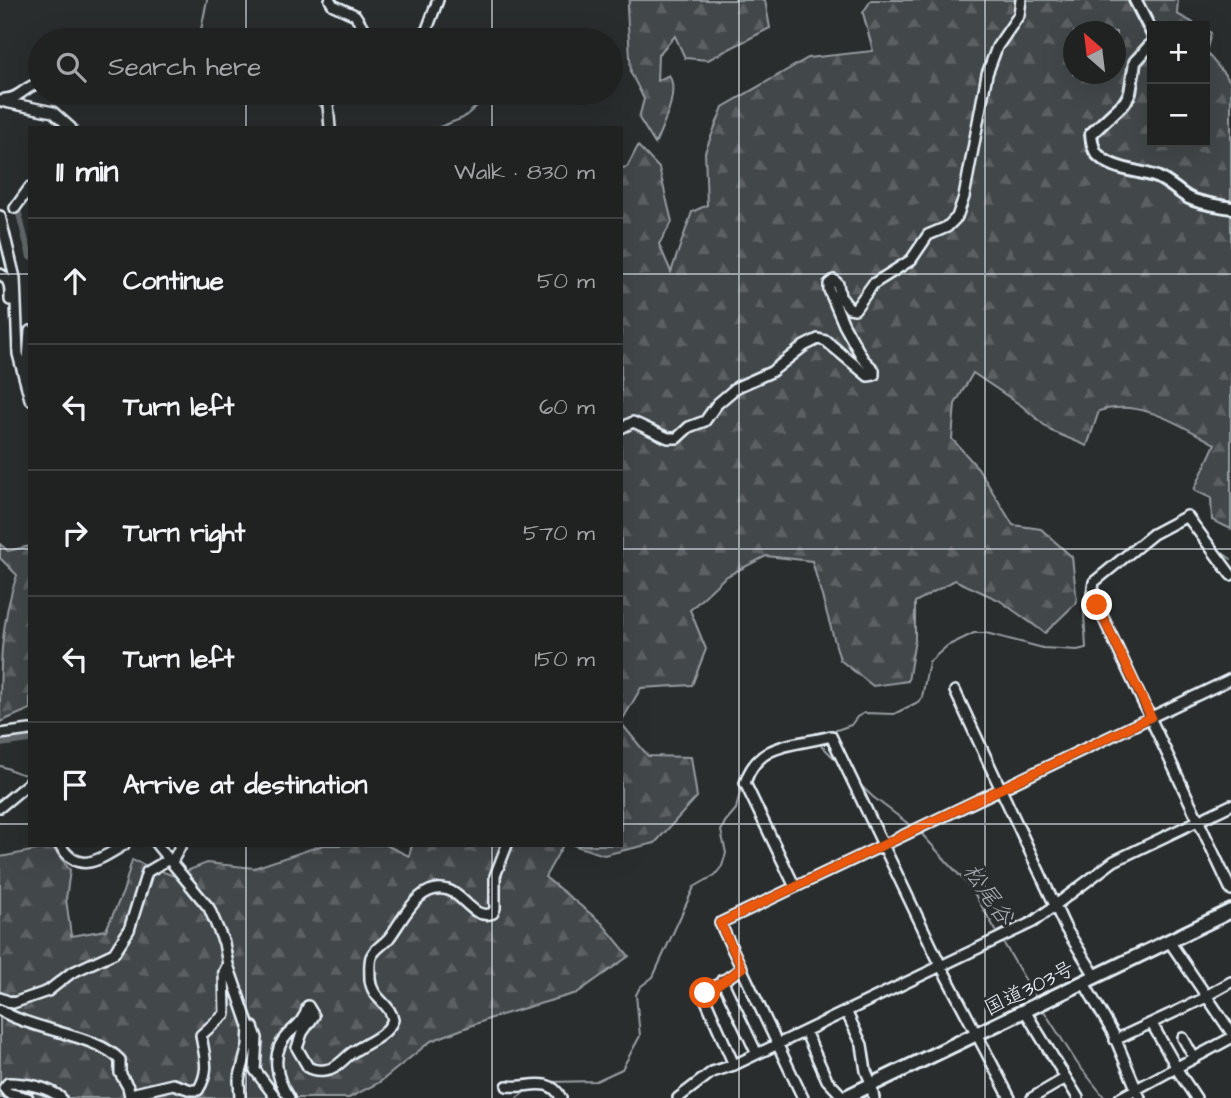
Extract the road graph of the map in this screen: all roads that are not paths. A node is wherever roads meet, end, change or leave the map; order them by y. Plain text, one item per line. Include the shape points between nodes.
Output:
1 (330, 0) edge
2 (438, 0) edge
3 (1021, 0) edge
4 (1135, 0) edge
5 (1147, 23) edge
6 (364, 28) edge
7 (428, 28) edge
8 (1147, 49) edge
9 (28, 87) edge
10 (0, 100) edge
11 (328, 105) edge
12 (69, 126) edge
13 (330, 126) edge
14 (28, 190) edge
15 (15, 208) dead end
16 (1231, 208) edge
17 (0, 216) edge
18 (0, 274) edge
19 (9, 300) edge
20 (28, 351) edge
21 (25, 380) junction
22 (28, 392) edge
23 (623, 427) edge
24 (1231, 575) edge
25 (1231, 679) edge
26 (955, 691) dead end
27 (1151, 717) junction
28 (28, 730) edge
29 (0, 734) edge
30 (28, 786) edge
31 (1001, 788) junction
32 (1231, 805) edge
33 (0, 807) edge
34 (1200, 820) junction
35 (884, 845) junction
36 (61, 847) edge
37 (120, 847) edge
38 (159, 847) edge
39 (180, 847) edge
40 (506, 847) edge
41 (170, 860) junction
42 (795, 887) junction
43 (1231, 890) edge
44 (1056, 906) junction
45 (1231, 911) edge
46 (1169, 941) junction
47 (228, 965) junction
48 (941, 966) junction
49 (742, 968) junction
50 (1096, 977) junction
51 (722, 980) junction
52 (1231, 982) edge
53 (1083, 983) junction
54 (1207, 996) junction
55 (0, 998) edge
56 (0, 1010) edge
57 (1025, 1011) junction
58 (846, 1012) junction
59 (1152, 1024) junction
60 (249, 1026) junction
61 (805, 1031) junction
62 (1231, 1032) edge
63 (976, 1034) junction
64 (1183, 1038) dead end
65 (1231, 1038) edge
66 (1115, 1040) junction
67 (778, 1044) junction
68 (757, 1054) junction
69 (1194, 1058) junction
70 (734, 1065) junction
71 (1176, 1068) junction
72 (1066, 1078) junction
73 (507, 1086) dead end
74 (872, 1089) edge
75 (1138, 1093) edge
76 (130, 1096) edge
77 (28, 1098) edge
78 (61, 1098) edge
79 (240, 1098) edge
80 (276, 1098) edge
81 (289, 1098) edge
82 (561, 1098) edge
83 (678, 1098) edge
84 (803, 1098) edge
85 (844, 1098) edge
86 (1010, 1098) edge
87 (1032, 1098) edge
88 (1078, 1098) edge
89 (1119, 1098) edge
90 (1196, 1098) edge

1 - 6 street via 355,15
2 - 7 street
3 - 23 street via 1019,15 997,47 987,74 957,217 928,235 911,260 873,284 855,309 840,296 834,280 829,284 844,325 874,375 868,376 818,339 771,372 737,387 705,421 677,438 668,439 633,422
4 - 5 main road
8 - 16 main road via 1135,62 1125,102 1091,134 1092,145 1104,160 1160,178 1189,198
9 - 10 street via 13,98
10 - 12 street via 53,112
11 - 13 street
14 - 15 street
17 - 19 street via 15,278
18 - 19 street via 10,285
19 - 21 street
20 - 21 street
21 - 22 street
24 - 27 street via 1187,516 1153,534 1094,582 1092,594
25 - 27 street
26 - 31 street
27 - 31 street
27 - 34 street
28 - 29 street
30 - 33 street
31 - 35 street
31 - 44 street
32 - 34 street
34 - 43 street
34 - 44 street via 1114,861
35 - 42 street
35 - 42 street via 831,736 764,753 745,783
35 - 48 street
36 - 37 street via 69,858 85,863
38 - 41 street
39 - 41 street
40 - 81 street via 495,876 493,913 470,908 451,890 432,891 416,900 372,954 374,994 393,1017 389,1028 374,1041 326,1070 308,1067 297,1048 314,1016 308,1006 306,1016 283,1040 276,1060
41 - 47 street via 209,908
41 - 55 street via 148,872 129,930 114,953 48,991 13,1003
42 - 49 street via 720,923
44 - 48 street via 1033,922
44 - 50 street
45 - 46 highway, 国道303号
46 - 50 highway, 国道303号
46 - 54 street
47 - 60 street
47 - 76 street via 224,972 225,1014 201,1035 207,1069 198,1090 173,1084
48 - 58 street
48 - 63 street
49 - 51 street
49 - 67 street
50 - 53 highway, 国道303号
51 - 68 street
51 - 70 street via 704,996
52 - 54 street
53 - 57 highway, 国道303号
53 - 66 street
54 - 59 street
54 - 62 street
56 - 76 street via 111,1052 120,1060
57 - 63 highway, 国道303号
57 - 72 street
58 - 61 street
58 - 74 street via 862,1045
59 - 66 street
59 - 71 street
60 - 79 street
60 - 80 street via 257,1038 255,1070
61 - 67 street
61 - 85 street via 827,1080
63 - 74 highway, 国道303号
63 - 86 street
64 - 69 street
65 - 69 street
66 - 75 street
67 - 68 street
67 - 84 street
68 - 70 street
69 - 71 street
70 - 83 street via 712,1072
71 - 75 street
71 - 90 street
72 - 87 street
72 - 88 street
73 - 82 street via 545,1083
74 - 85 highway, 国道303号
75 - 89 street
77 - 78 street via 4,1088 8,1083 33,1086

